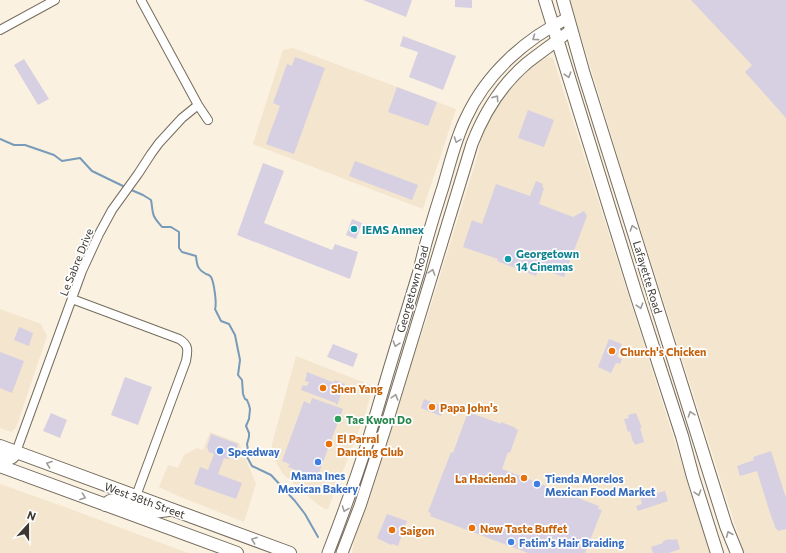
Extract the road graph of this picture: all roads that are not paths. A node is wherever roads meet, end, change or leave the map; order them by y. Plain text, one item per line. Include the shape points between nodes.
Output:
1 (55, 0) edge
2 (141, 0) edge
3 (545, 0) edge
4 (562, 0) edge
5 (568, 18) junction
6 (553, 25) junction
7 (0, 30) edge
8 (571, 30) junction
9 (558, 41) junction
10 (198, 105) junction
11 (208, 120) dead end
12 (72, 300) junction
13 (0, 446) edge
14 (16, 452) junction
15 (0, 457) edge
16 (0, 466) edge
17 (136, 496) junction
18 (105, 505) junction
19 (174, 510) junction
20 (236, 553) edge
21 (290, 553) edge
22 (328, 553) edge
23 (342, 553) edge
24 (717, 553) edge
25 (737, 553) edge

1 - 7 street
2 - 10 street
3 - 6 main road, Lafayette Road
4 - 5 main road, Lafayette Road
5 - 6 main road, Georgetown Road
5 - 8 main road, Lafayette Road
6 - 9 main road, Lafayette Road
6 -> 22 main road, Georgetown Road via 518,50 498,70 483,88 464,122 425,243 419,271 366,444
8 - 9 main road, Georgetown Road
25 -> 8 main road, Lafayette Road via 726,526
23 -> 9 main road, Georgetown Road via 385,429 477,130 490,106 508,82 527,63
9 -> 24 main road, Lafayette Road
10 - 11 street
10 - 12 street, Le Sabre Drive via 168,133 122,195 94,243
12 - 14 street, Le Sabre Drive
12 - 17 street via 179,339 187,347 186,361
13 - 14 main road, West 38th Street
14 - 15 main road via 8,459
17 -> 14 main road, West 38th Street
16 -> 18 main road, West 38th Street
17 - 19 main road, West 38th Street
18 - 19 main road via 115,500 153,512
18 - 20 main road, West 38th Street
21 -> 19 main road, West 38th Street

